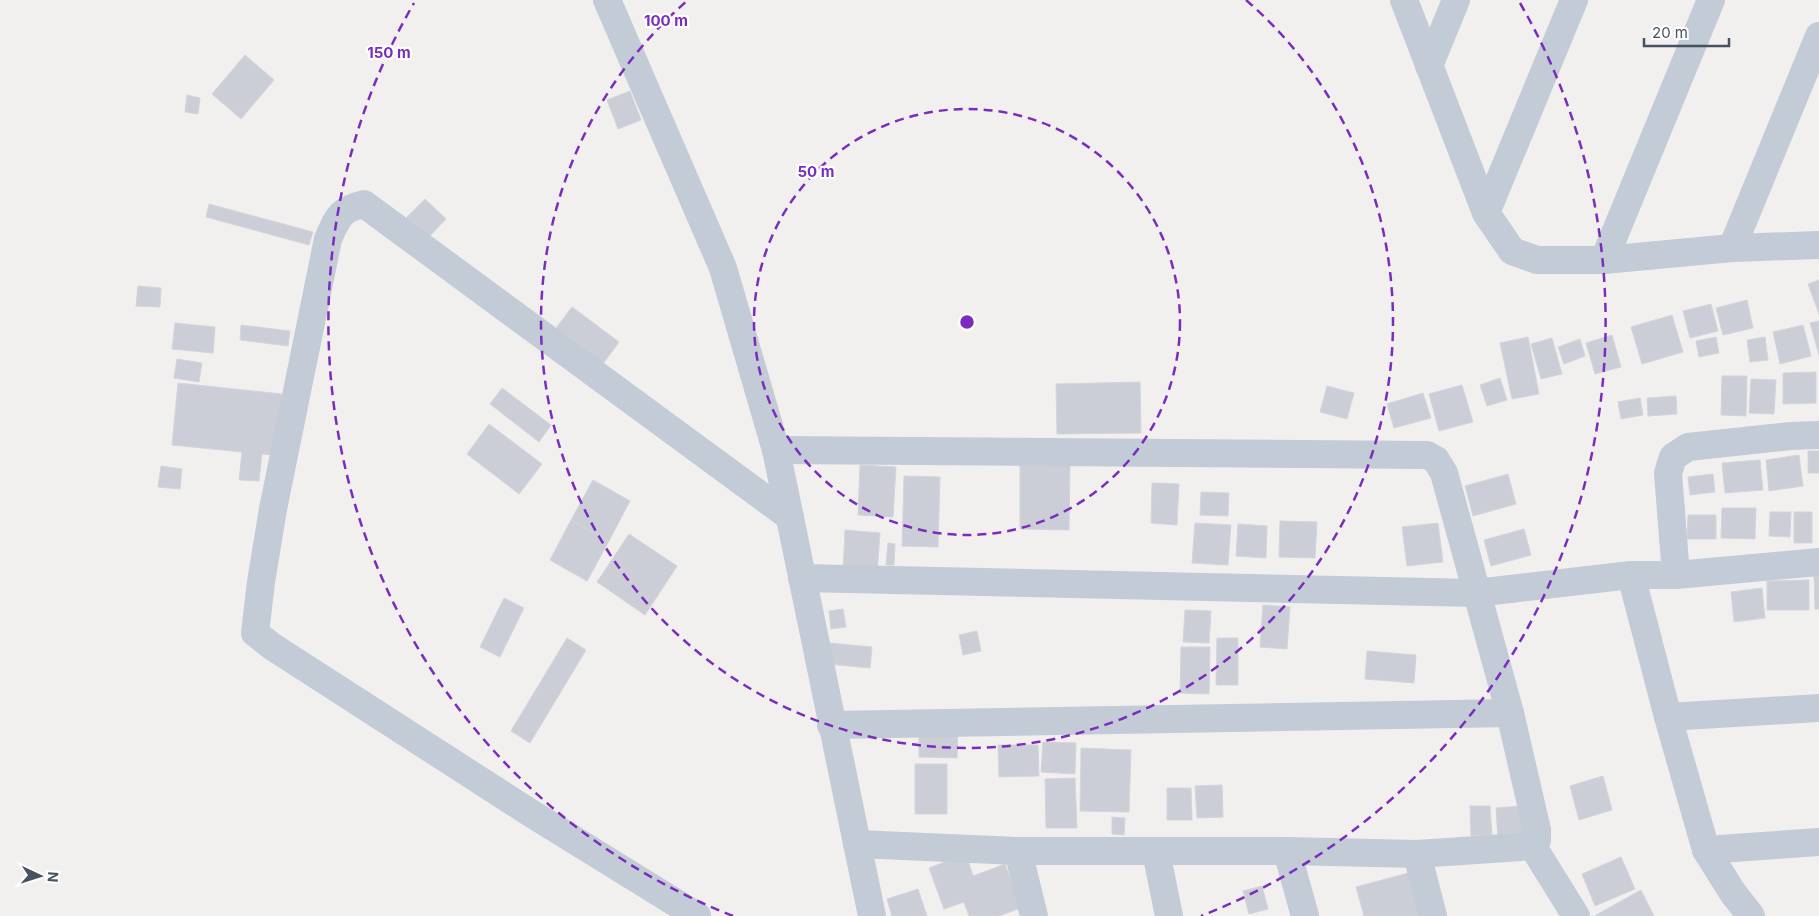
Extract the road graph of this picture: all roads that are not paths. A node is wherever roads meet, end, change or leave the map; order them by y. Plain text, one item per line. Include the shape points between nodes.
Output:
1 (607, 0) edge
2 (1404, 0) edge
3 (1456, 0) edge
4 (1574, 0) edge
5 (1711, 0) edge
6 (1819, 36) edge
7 (1429, 66) junction
8 (1486, 214) junction
9 (1819, 245) edge
10 (1732, 248) junction
11 (1604, 260) junction
12 (1819, 435) edge
13 (776, 450) junction
14 (790, 517) junction
15 (1819, 562) edge
16 (1676, 574) junction
17 (1631, 575) junction
18 (802, 578) junction
19 (1476, 593) junction
20 (1819, 708) edge
21 (1510, 713) junction
22 (1668, 717) junction
23 (831, 725) junction
24 (1819, 842) edge
25 (857, 844) junction
26 (1532, 845) junction
27 (1706, 850) junction
28 (1018, 851) junction
29 (1287, 851) junction
30 (1156, 852) junction
31 (1417, 854) junction
32 (697, 916) edge
33 (872, 916) edge
34 (1034, 916) edge
35 (1169, 916) edge
36 (1305, 916) edge
37 (1433, 916) edge
38 (1576, 916) edge
39 (1751, 916) edge

1 - 13 street via 723,268
2 - 7 street
3 - 7 street
4 - 8 street
5 - 11 street
6 - 10 street
7 - 8 street
8 - 11 street via 1512,251 1537,260
9 - 10 street
10 - 11 street
12 - 16 street via 1688,447 1673,457 1668,473
13 - 14 street
13 - 19 street via 1427,455 1436,460 1444,473
14 - 18 street
14 - 32 street via 364,204 339,216 328,239 272,509 255,633 504,796
15 - 16 street
16 - 17 street
17 - 19 street
17 - 22 street
18 - 19 street
18 - 23 street
19 - 21 street
20 - 22 street
21 - 23 street
21 - 26 street via 1537,830 1537,840
22 - 27 street
23 - 25 street
24 - 27 street
25 - 28 street
25 - 33 street
26 - 31 street
26 - 38 street
27 - 39 street via 1732,893
28 - 30 street
28 - 34 street
29 - 30 street
29 - 31 street
29 - 36 street
30 - 35 street
31 - 37 street

